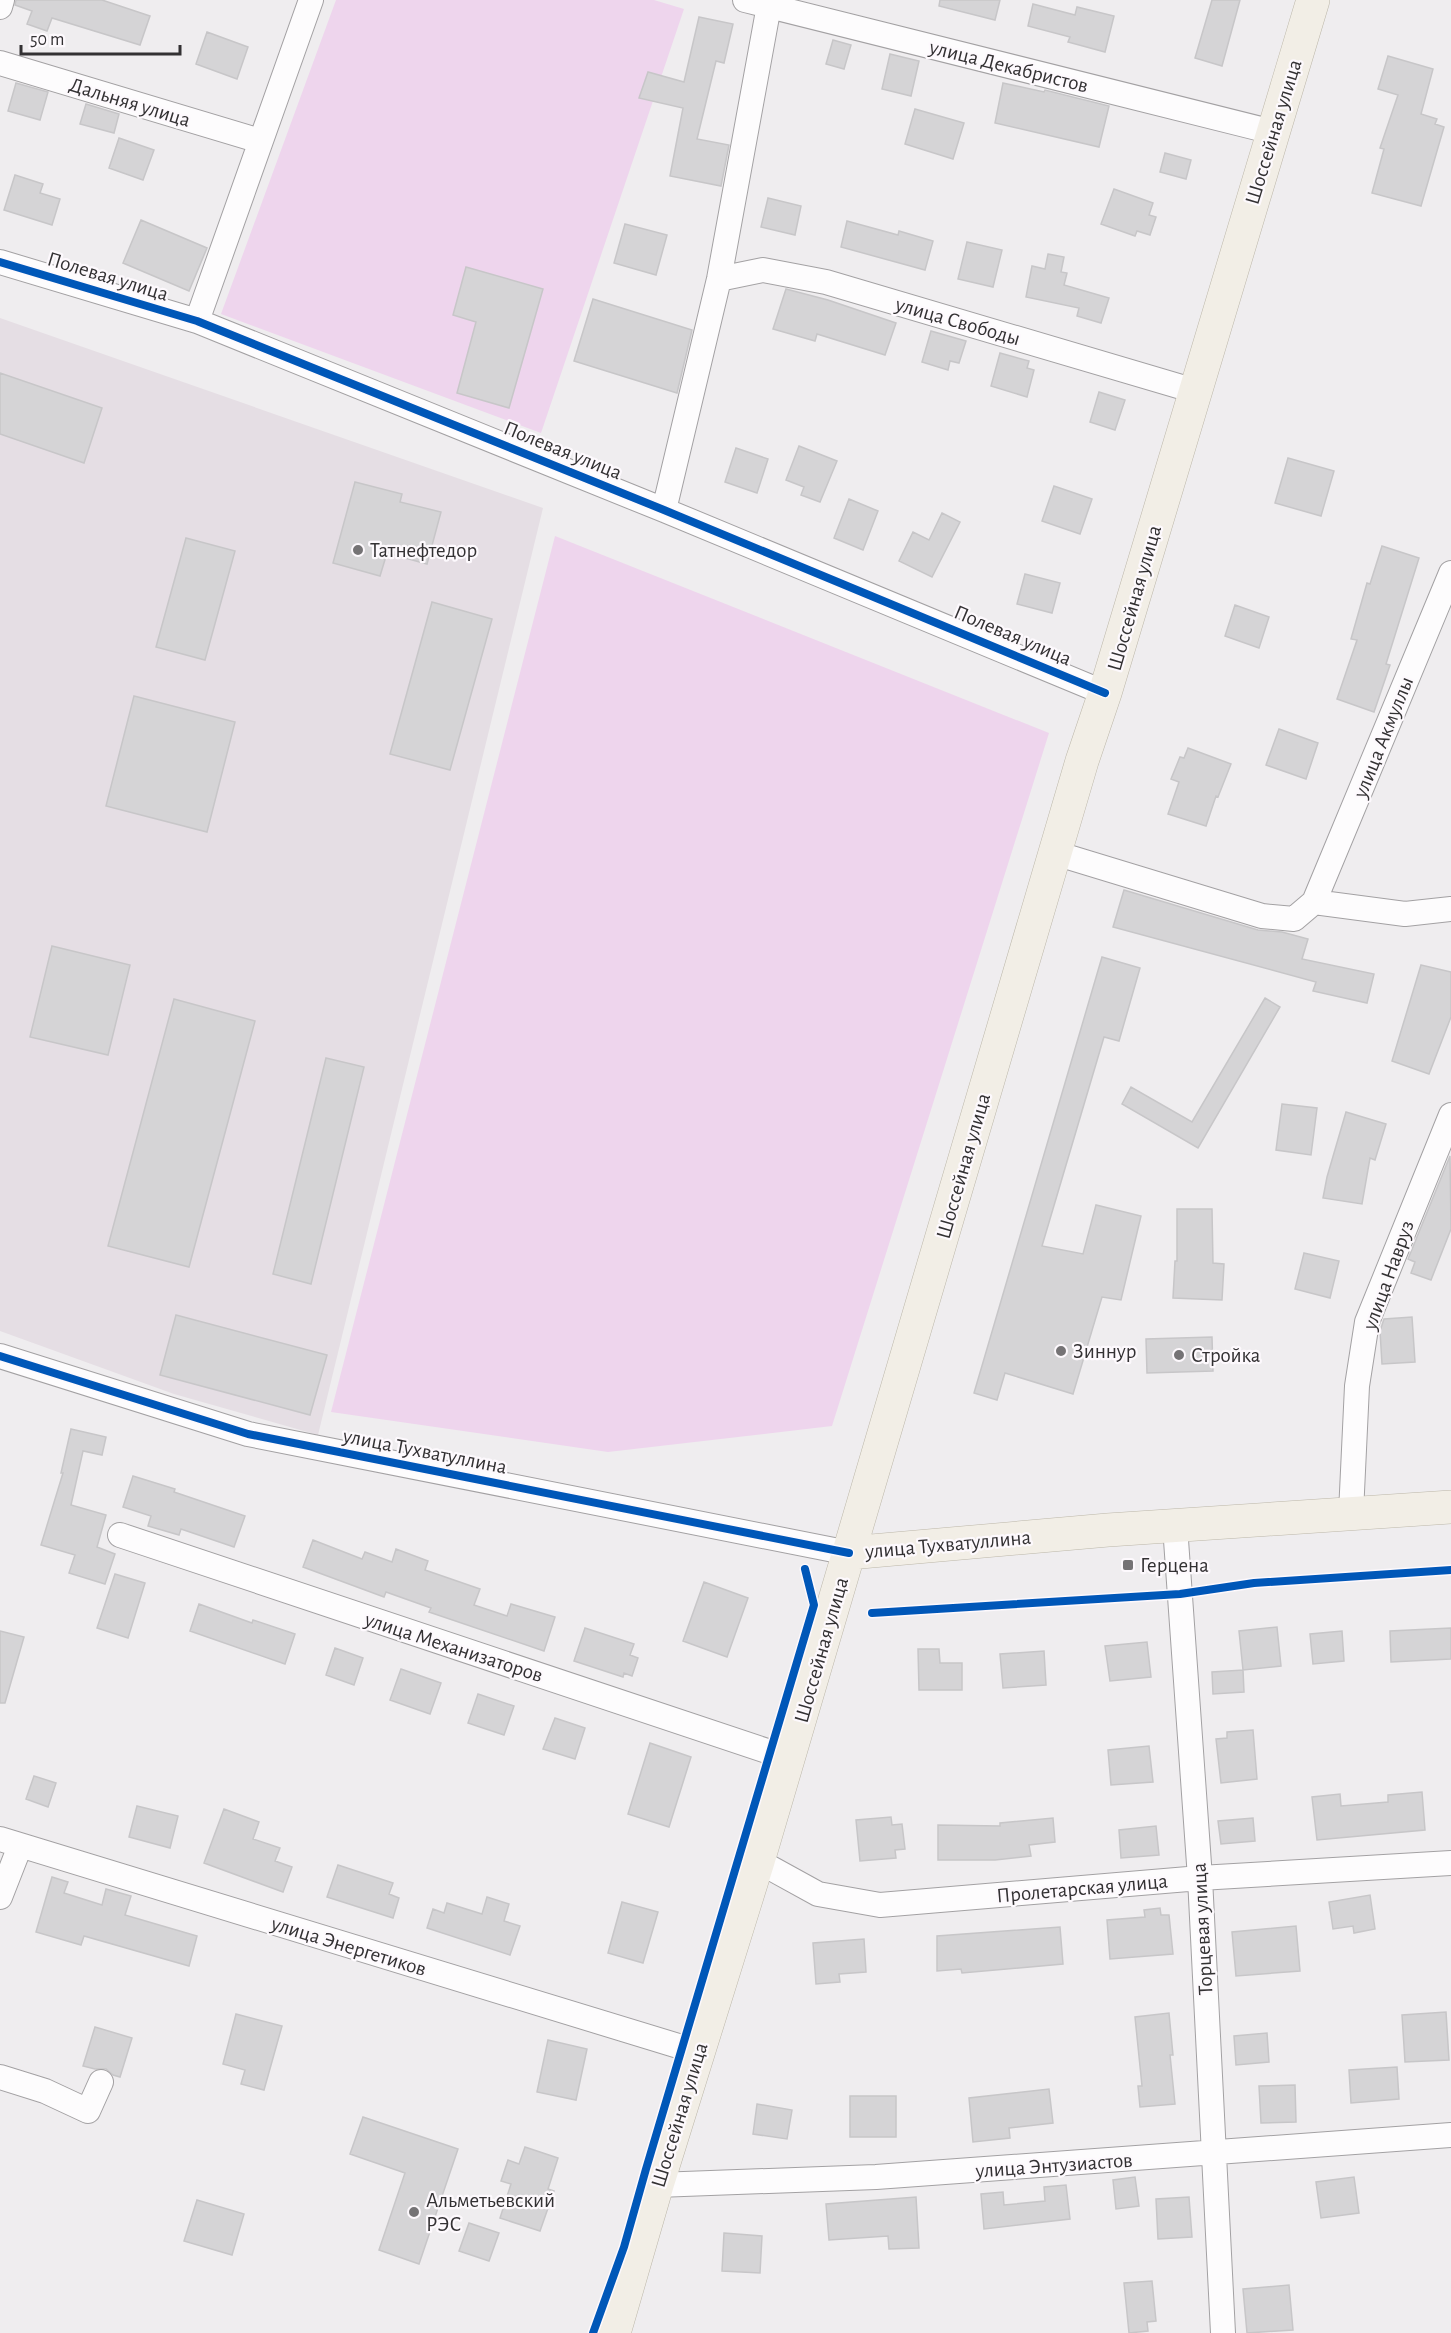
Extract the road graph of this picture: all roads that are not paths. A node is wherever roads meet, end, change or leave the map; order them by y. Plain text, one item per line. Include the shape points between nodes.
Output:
1 (2, 0) edge
2 (311, 0) edge
3 (745, 0) edge
4 (1313, 0) edge
5 (769, 3) edge
6 (0, 7) edge
7 (0, 63) edge
8 (1273, 132) junction
9 (260, 141) junction
10 (0, 261) edge
11 (718, 279) junction
12 (197, 321) junction
13 (1195, 391) junction
14 (664, 510) junction
15 (1451, 573) edge
16 (1105, 693) junction
17 (1055, 853) junction
18 (1314, 902) junction
19 (1451, 909) edge
20 (1451, 1115) edge
21 (0, 1356) edge
22 (1451, 1507) edge
23 (1351, 1513) junction
24 (1175, 1526) junction
25 (120, 1535) dead end
26 (849, 1552) junction
27 (788, 1758) junction
28 (10, 1843) edge
29 (758, 1861) junction
30 (1451, 1863) edge
31 (1200, 1878) junction
32 (0, 1897) edge
33 (698, 2052) junction
34 (0, 2077) edge
35 (101, 2082) dead end
36 (1451, 2135) edge
37 (1214, 2154) junction
38 (657, 2185) junction
39 (614, 2333) edge
40 (1222, 2333) edge

1 - 6 street
2 - 9 street
3 - 5 street, улица Декабристов
4 - 8 main road, Шоссейная улица
5 - 8 street, улица Декабристов
5 - 11 street
7 - 9 street, Дальняя улица
8 - 13 main road, Шоссейная улица
9 - 12 street
10 - 12 street, Полевая улица
11 - 13 street, улица Свободы via 763,270 826,282
11 - 14 street
12 - 14 street, Полевая улица
13 - 16 main road, Шоссейная улица
14 - 16 street, Полевая улица
15 - 18 street, улица Акмуллы
16 - 17 main road, Шоссейная улица
17 - 18 street via 1262,916 1294,919
17 - 26 main road, Шоссейная улица
18 - 19 street via 1405,914
20 - 23 street, улица Навруз via 1367,1322 1358,1386
21 - 26 street, улица Тухватуллина via 248,1434
22 - 23 main road, улица Тухватуллина
23 - 24 main road, улица Тухватуллина
24 - 26 main road, улица Тухватуллина
24 - 31 street, Торцевая улица
25 - 27 street, улица Механизаторов
26 - 27 main road, Шоссейная улица
27 - 29 main road, Шоссейная улица
28 - 32 street
28 - 33 street, улица Энергетиков
29 - 31 street, Пролетарская улица via 819,1894 880,1905
29 - 33 main road, Шоссейная улица
30 - 31 street, Пролетарская улица
31 - 37 street, Торцевая улица
33 - 38 main road, Шоссейная улица
34 - 35 street via 45,2091 88,2112
36 - 37 street, улица Энтузиастов
37 - 38 street, улица Энтузиастов via 876,2177
37 - 40 street, Торцевая улица
38 - 39 main road, Шоссейная улица

